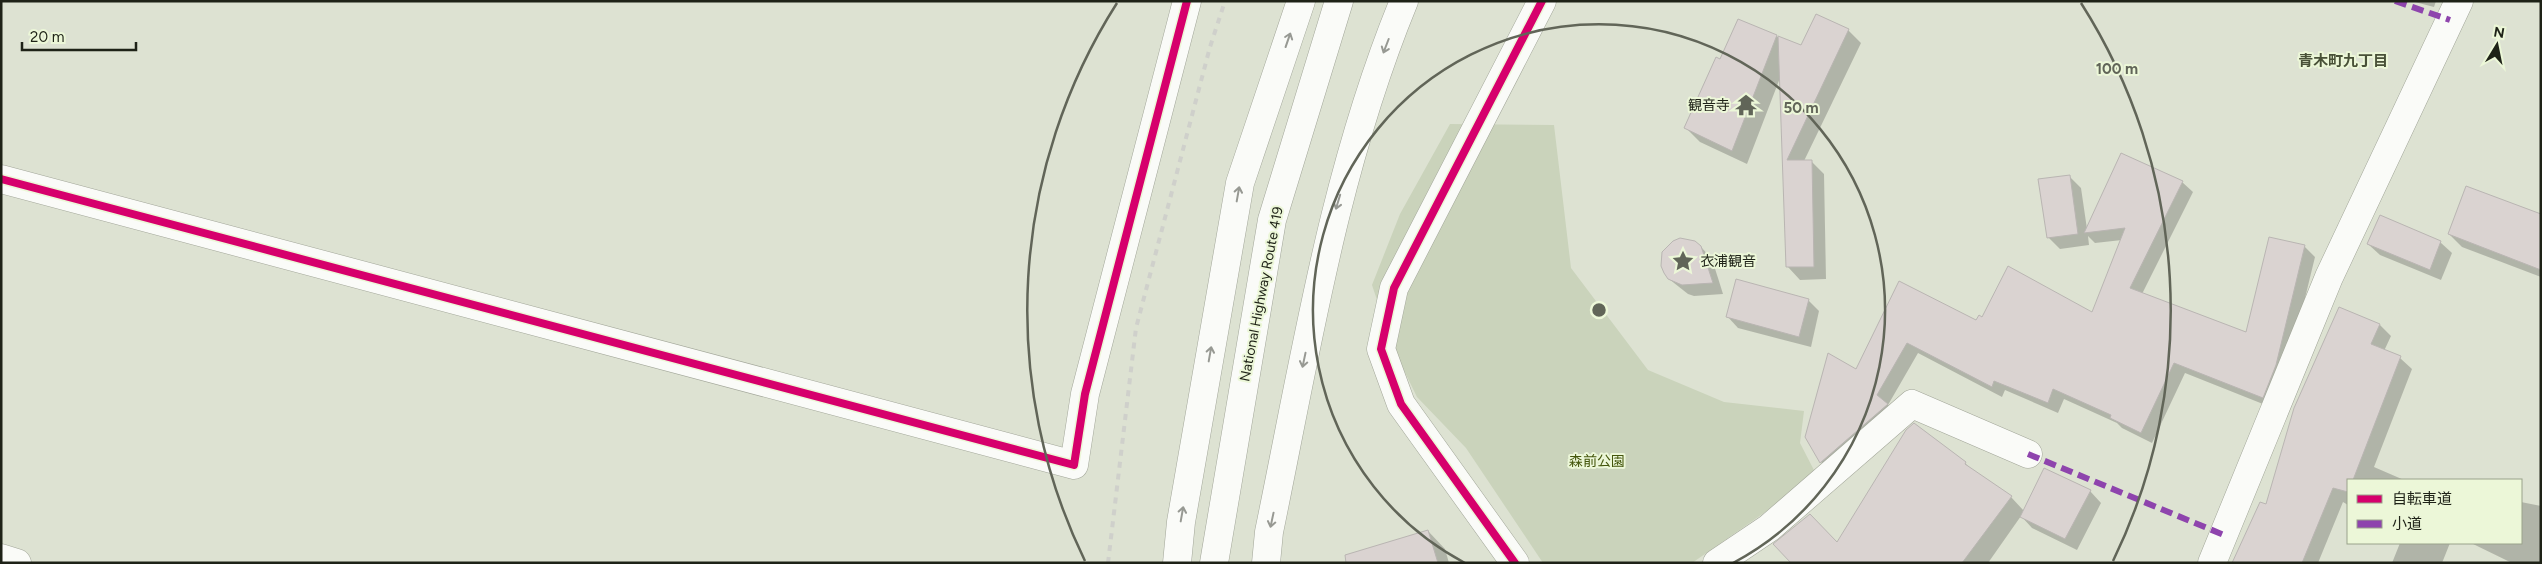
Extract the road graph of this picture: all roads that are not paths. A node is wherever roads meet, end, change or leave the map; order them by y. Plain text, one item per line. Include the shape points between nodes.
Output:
1 (1187, 1) edge
2 (1301, 1) edge
3 (1339, 1) edge
4 (1404, 1) edge
5 (1542, 1) edge
6 (2459, 1) edge
7 (1, 179) edge
8 (2028, 454) dead end
9 (1, 558) edge
10 (17, 563) edge
11 (1177, 563) edge
12 (1214, 563) edge
13 (1266, 563) edge
14 (1515, 563) edge
15 (1717, 563) edge
16 (2212, 563) edge

1 - 7 main road via 1085,394 1074,465
11 -> 2 main road via 1181,522 1240,183
3 - 12 main road, National Highway Route 419 via 1272,220
4 -> 13 main road via 1384,49 1335,211 1269,532
5 - 14 main road via 1394,288 1381,349 1402,404
6 - 16 main road via 2329,277
8 - 15 main road via 1912,404 1769,528
9 - 10 main road

